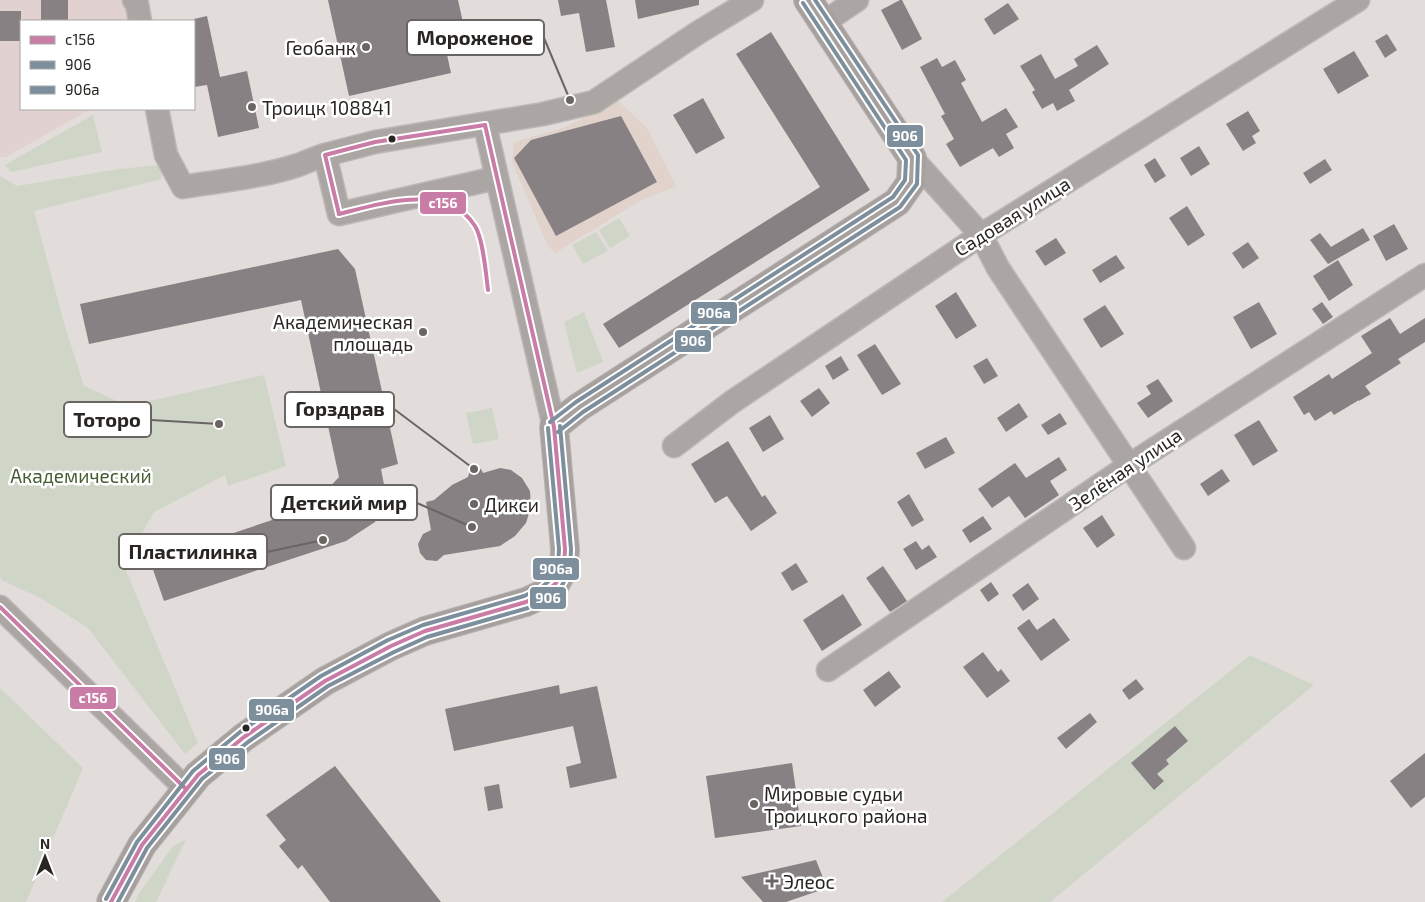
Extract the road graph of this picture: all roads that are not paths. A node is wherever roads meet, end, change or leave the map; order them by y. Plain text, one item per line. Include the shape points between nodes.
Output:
1 (134, 0) edge
2 (752, 0) edge
3 (808, 0) edge
4 (857, 0) edge
5 (1358, 0) edge
6 (140, 20) edge
7 (823, 23) junction
8 (157, 110) edge
9 (485, 125) junction
10 (325, 155) junction
11 (912, 158) junction
12 (496, 178) junction
13 (981, 235) junction
14 (1425, 274) edge
15 (554, 427) junction
16 (674, 446) dead end
17 (1128, 466) junction
18 (1184, 548) dead end
19 (0, 606) edge
20 (828, 670) dead end
21 (186, 789) junction
22 (112, 902) edge

1 - 6 street
2 - 9 street via 594,102
3 - 7 main road
4 - 7 street
5 - 13 street, Садовая улица
7 - 11 main road
8 - 10 street via 166,155 184,187 297,166
9 - 10 street via 375,142
9 - 12 street
10 - 12 street via 338,214
11 - 13 street
11 - 15 main road via 911,182 898,202 579,407
12 - 15 street
13 - 16 street, Садовая улица via 732,402
13 - 17 street via 1004,276
14 - 17 street, Зелёная улица
15 - 21 main road via 566,549 564,568 546,593 425,632 325,681 244,737
17 - 18 street
17 - 20 street, Зелёная улица
19 - 21 street
21 - 22 main road via 142,845

